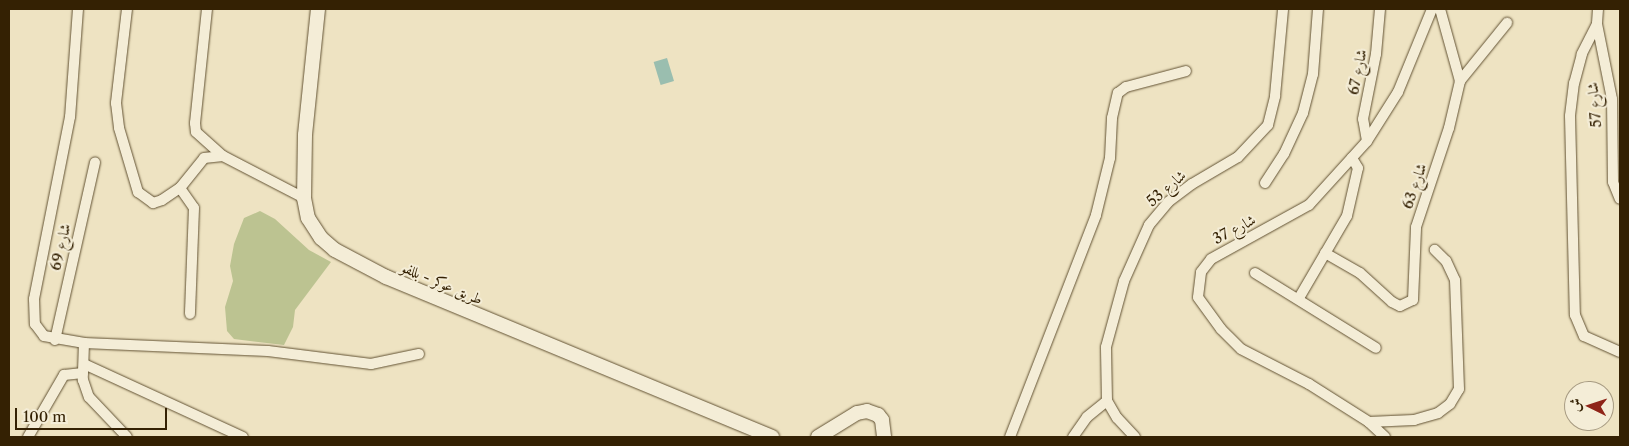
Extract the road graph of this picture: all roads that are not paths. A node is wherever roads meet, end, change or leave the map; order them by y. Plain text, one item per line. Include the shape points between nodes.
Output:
1 (78, 9) edge
2 (127, 9) edge
3 (207, 9) edge
4 (318, 9) edge
5 (1283, 9) edge
6 (1318, 9) edge
7 (1380, 9) edge
8 (1432, 9) edge
9 (1440, 9) edge
10 (1598, 9) edge
11 (1507, 23) dead end
12 (1597, 24) junction
13 (1186, 71) dead end
14 (1460, 80) junction
15 (1612, 99) junction
16 (1620, 107) edge
17 (1367, 141) junction
18 (223, 156) junction
19 (1352, 158) junction
20 (95, 162) dead end
21 (1265, 183) dead end
22 (180, 188) junction
23 (304, 198) junction
24 (1620, 199) edge
25 (1435, 250) dead end
26 (1325, 253) junction
27 (1255, 273) dead end
28 (1299, 298) junction
29 (190, 314) dead end
30 (54, 340) junction
31 (84, 343) junction
32 (1376, 348) dead end
33 (1620, 352) edge
34 (419, 354) dead end
35 (83, 368) junction
36 (1107, 401) junction
37 (1369, 422) junction
38 (28, 437) edge
39 (127, 437) edge
40 (244, 437) edge
41 (772, 437) edge
42 (818, 437) edge
43 (884, 437) edge
44 (1010, 437) edge
45 (1072, 437) edge
46 (1135, 437) edge
47 (1385, 437) edge

1 - 30 street via 70,117 34,299 35,324 44,336
2 - 22 street via 116,103 136,188 142,198 153,203
3 - 18 street via 195,127
4 - 23 street, طريق عوكر - بللفو via 305,135
5 - 36 street, شارع 53 via 1275,96 1268,125 1238,158 1168,202 1149,225 1138,247 1124,281 1106,347
6 - 21 street via 1312,74 1303,113 1284,154
7 - 17 street, شارع 67 via 1376,54 1363,119
8 - 17 street, شارع 37 via 1398,92
9 - 14 street, شارع 63
10 - 12 street, شارع 57
11 - 14 street
12 - 15 street, شارع 57
12 - 33 street via 1582,54 1570,116 1574,315 1584,336
13 - 44 street via 1126,87 1118,93 1112,118 1110,158 1096,216
14 - 26 street, شارع 63 via 1449,128 1416,227 1413,300 1400,306 1392,302 1360,273
15 - 16 street
15 - 24 street, شارع 57 via 1613,182
17 - 19 street, شارع 37
18 - 22 street via 204,158
18 - 23 street
19 - 26 street via 1358,168 1352,200
19 - 37 street, شارع 37 via 1309,206 1211,259 1201,272 1198,297 1221,329 1241,349 1309,384
20 - 30 street, شارع 69
22 - 29 street via 194,208
23 - 41 street, طريق عوكر - بللفو via 308,218 321,238 335,250 386,277
25 - 37 street via 1446,261 1455,280 1459,389 1450,404 1438,413 1414,420
26 - 28 street
27 - 28 street
28 - 32 street
30 - 31 street
31 - 34 street via 268,351 371,364
31 - 35 street
35 - 38 street via 64,375
35 - 39 street via 88,397
35 - 40 street
36 - 45 street via 1087,417
36 - 46 street via 1116,418
37 - 47 street, شارع 37
42 - 43 street via 857,413 867,411 882,420

